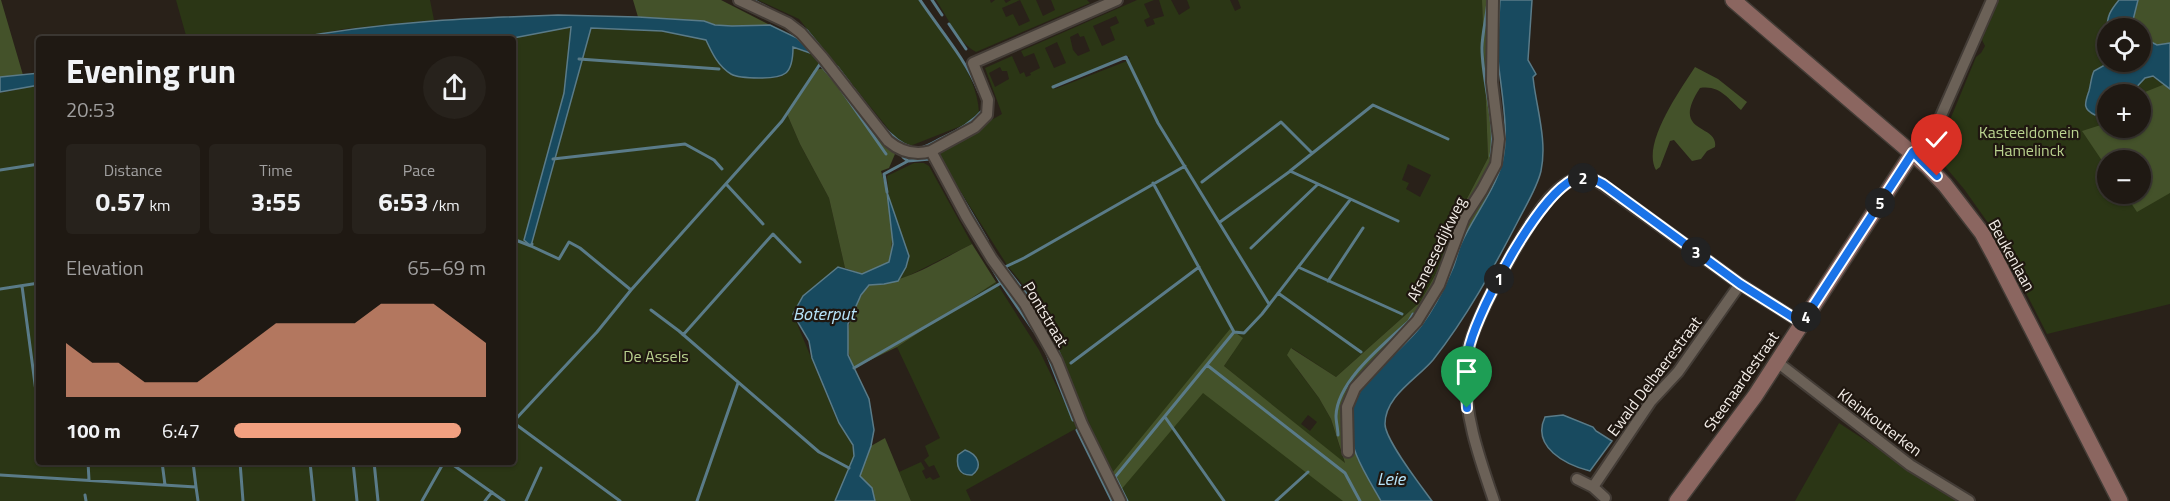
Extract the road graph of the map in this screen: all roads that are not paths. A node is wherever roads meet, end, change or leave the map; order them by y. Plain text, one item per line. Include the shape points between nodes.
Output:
1 (739, 0) edge
2 (1117, 0) edge
3 (1493, 0) edge
4 (1733, 0) edge
5 (1992, 0) edge
6 (931, 151) junction
7 (1913, 152) junction
8 (1740, 284) junction
9 (1802, 323) junction
10 (1777, 362) junction
11 (1348, 452) dead end
12 (1578, 479) dead end
13 (1593, 487) junction
14 (1605, 498) dead end
15 (1120, 501) edge
16 (1494, 501) edge
17 (1677, 501) edge
18 (1969, 501) edge
19 (2120, 501) edge

1 - 6 street via 801,33 895,147 909,152
2 - 6 street via 974,63 988,100 987,115 975,127
3 - 11 street, Afsneesedijkweg via 1492,82 1499,140 1496,164 1464,218 1439,285 1417,321 1355,388 1347,407
4 - 7 street, Beukenlaan
5 - 7 street, Steenaardestraat via 1940,118
6 - 15 street, Pontstraat via 966,216 1057,361 1082,424
7 - 9 street, Steenaardestraat
7 - 19 street, Beukenlaan via 1982,233
8 - 9 street
8 - 13 street, Ewald Delbaerestraat via 1678,372 1651,401
8 - 16 street via 1598,181 1576,178 1558,190 1543,206 1502,273 1475,328 1465,365 1474,443
9 - 10 street, Steenaardestraat
10 - 17 street, Steenaardestraat
10 - 18 street, Kleinkouterken via 1910,465
12 - 13 street
13 - 14 street

